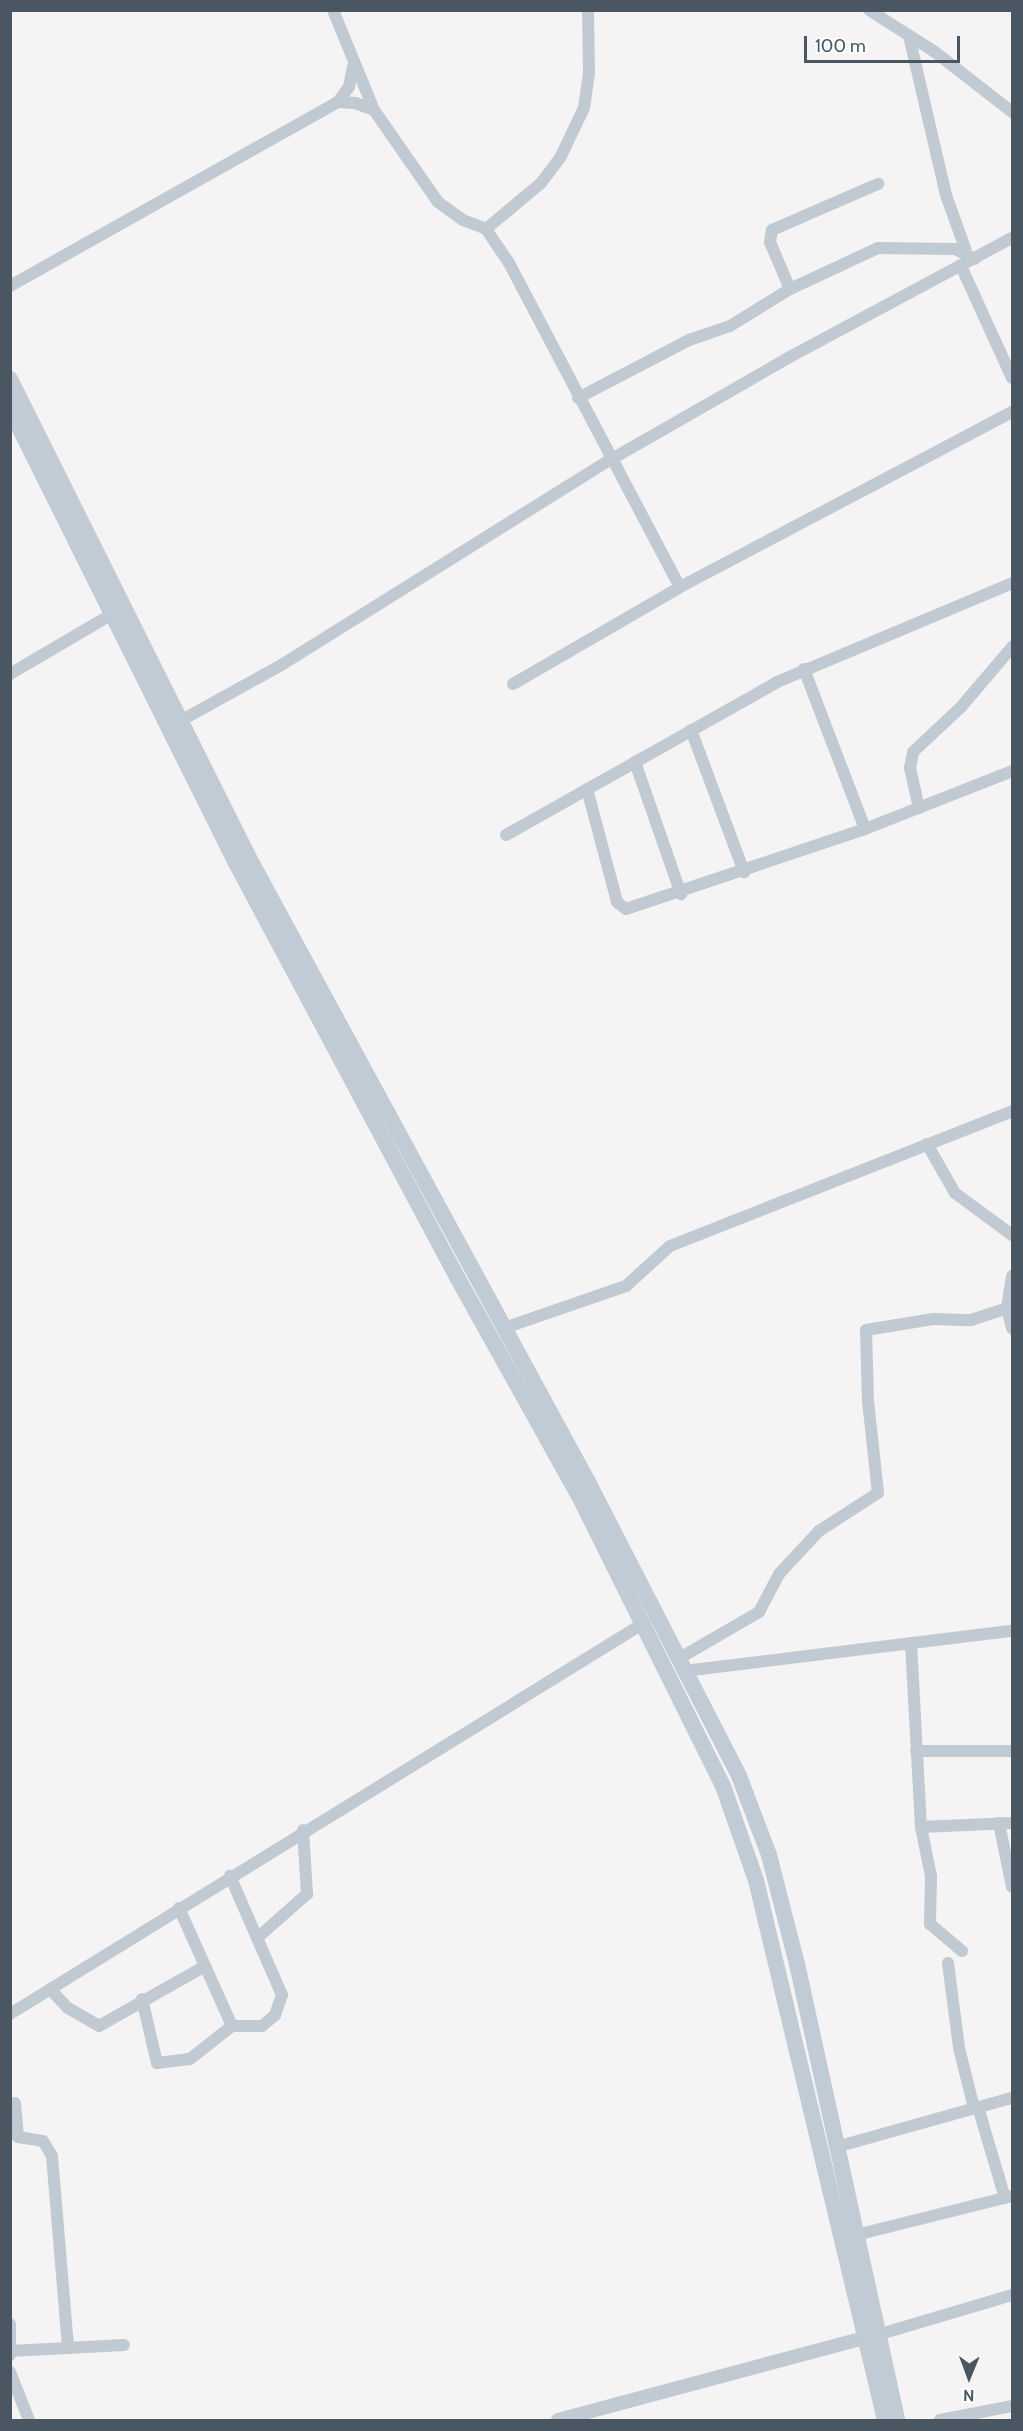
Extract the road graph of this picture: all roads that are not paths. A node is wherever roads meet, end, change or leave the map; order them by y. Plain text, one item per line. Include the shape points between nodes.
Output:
1 (333, 10) edge
2 (588, 10) edge
3 (869, 10) edge
4 (909, 36) junction
5 (353, 64) junction
6 (338, 102) junction
7 (374, 110) junction
8 (1012, 111) edge
9 (878, 184) dead end
10 (486, 229) junction
11 (1012, 238) edge
12 (970, 255) junction
13 (961, 266) junction
14 (10, 286) edge
15 (790, 290) junction
16 (1012, 378) edge
17 (10, 379) edge
18 (578, 398) junction
19 (10, 409) edge
20 (1012, 412) edge
21 (610, 460) junction
22 (1012, 583) edge
23 (680, 587) junction
24 (114, 613) junction
25 (1012, 647) edge
26 (804, 669) junction
27 (10, 674) edge
28 (513, 684) dead end
29 (176, 724) junction
30 (692, 730) junction
31 (635, 762) junction
32 (1012, 771) edge
33 (587, 789) junction
34 (920, 808) junction
35 (866, 829) junction
36 (506, 835) dead end
37 (744, 873) junction
38 (681, 894) junction
39 (1012, 1111) edge
40 (927, 1144) junction
41 (1012, 1234) edge
42 (1012, 1276) edge
43 (1007, 1308) junction
44 (504, 1328) junction
45 (1012, 1328) edge
46 (644, 1623) junction
47 (1012, 1631) edge
48 (911, 1643) junction
49 (681, 1665) junction
50 (1012, 1750) edge
51 (916, 1751) junction
52 (999, 1823) junction
53 (1012, 1823) edge
54 (921, 1827) junction
55 (303, 1830) junction
56 (230, 1876) junction
57 (1012, 1887) edge
58 (179, 1908) junction
59 (256, 1938) junction
60 (962, 1951) dead end
61 (948, 1963) dead end
62 (205, 1966) junction
63 (50, 1989) junction
64 (142, 1999) junction
65 (10, 2014) edge
66 (232, 2026) junction
67 (1012, 2098) edge
68 (15, 2103) dead end
69 (976, 2107) junction
70 (14, 2140) edge
71 (836, 2147) junction
72 (1010, 2199) edge
73 (856, 2235) junction
74 (1012, 2295) edge
75 (10, 2324) edge
76 (870, 2336) junction
77 (124, 2345) dead end
78 (68, 2348) junction
79 (11, 2352) edge
80 (10, 2372) edge
81 (1012, 2406) edge
82 (29, 2421) edge
83 (558, 2421) edge
84 (885, 2421) edge
85 (897, 2421) edge
86 (940, 2421) edge

1 - 5 street
2 - 10 street via 589,74 584,108 561,156 541,183
3 - 4 street
4 - 8 street
4 - 12 street via 946,195
5 - 6 street via 348,87
5 - 7 street
6 - 7 street
6 - 14 street
7 - 10 street via 438,202 463,220
9 - 15 street via 772,230 770,242
10 - 18 street via 509,262
11 - 12 street
12 - 13 street
12 - 15 street via 878,248
13 - 16 street
13 - 21 street via 786,359
15 - 18 street via 730,326 689,340
17 - 29 main road
18 - 21 street
19 - 24 main road
20 - 23 street
21 - 23 street
21 - 29 street via 471,549
22 - 26 street via 909,629
23 - 28 street
24 - 27 street
24 - 29 main road
25 - 34 street via 965,702 913,752 910,768
26 - 30 street
26 - 35 street
29 - 44 main road
29 - 46 main road via 264,915
30 - 31 street
30 - 37 street
31 - 33 street
31 - 38 street
32 - 34 street
33 - 36 street
33 - 38 street via 622,908
34 - 35 street
35 - 37 street
37 - 38 street
39 - 40 street
40 - 41 street via 955,1193
40 - 44 street via 670,1246 626,1286
42 - 43 street
43 - 45 street
43 - 49 street via 971,1320 933,1319 866,1330 868,1401 878,1493 819,1531 780,1574 759,1612
44 - 49 main road
46 - 55 street
46 - 76 main road via 727,1794 752,1870
47 - 48 street
48 - 49 street
48 - 51 street
49 - 71 main road via 723,1742 759,1824 797,1964
50 - 51 street
51 - 54 street
52 - 53 street
52 - 54 street
52 - 57 street
54 - 60 street via 930,1876 930,1924
55 - 56 street
55 - 59 street via 307,1894
56 - 58 street
56 - 59 street
58 - 62 street
58 - 63 street
59 - 66 street via 282,1995 281,2007 262,2026
61 - 69 street via 959,2048
62 - 64 street
62 - 66 street
63 - 64 street via 68,2008 99,2026
63 - 65 street
64 - 66 street via 157,2063 190,2059
67 - 69 street
68 - 70 street
69 - 71 street
69 - 72 street
70 - 78 street via 43,2141 52,2156
71 - 73 main road
72 - 73 street
73 - 76 main road
74 - 76 street
75 - 79 street
76 - 83 street
76 - 84 main road
76 - 85 main road
77 - 78 street
78 - 79 street
80 - 82 street
81 - 86 street

